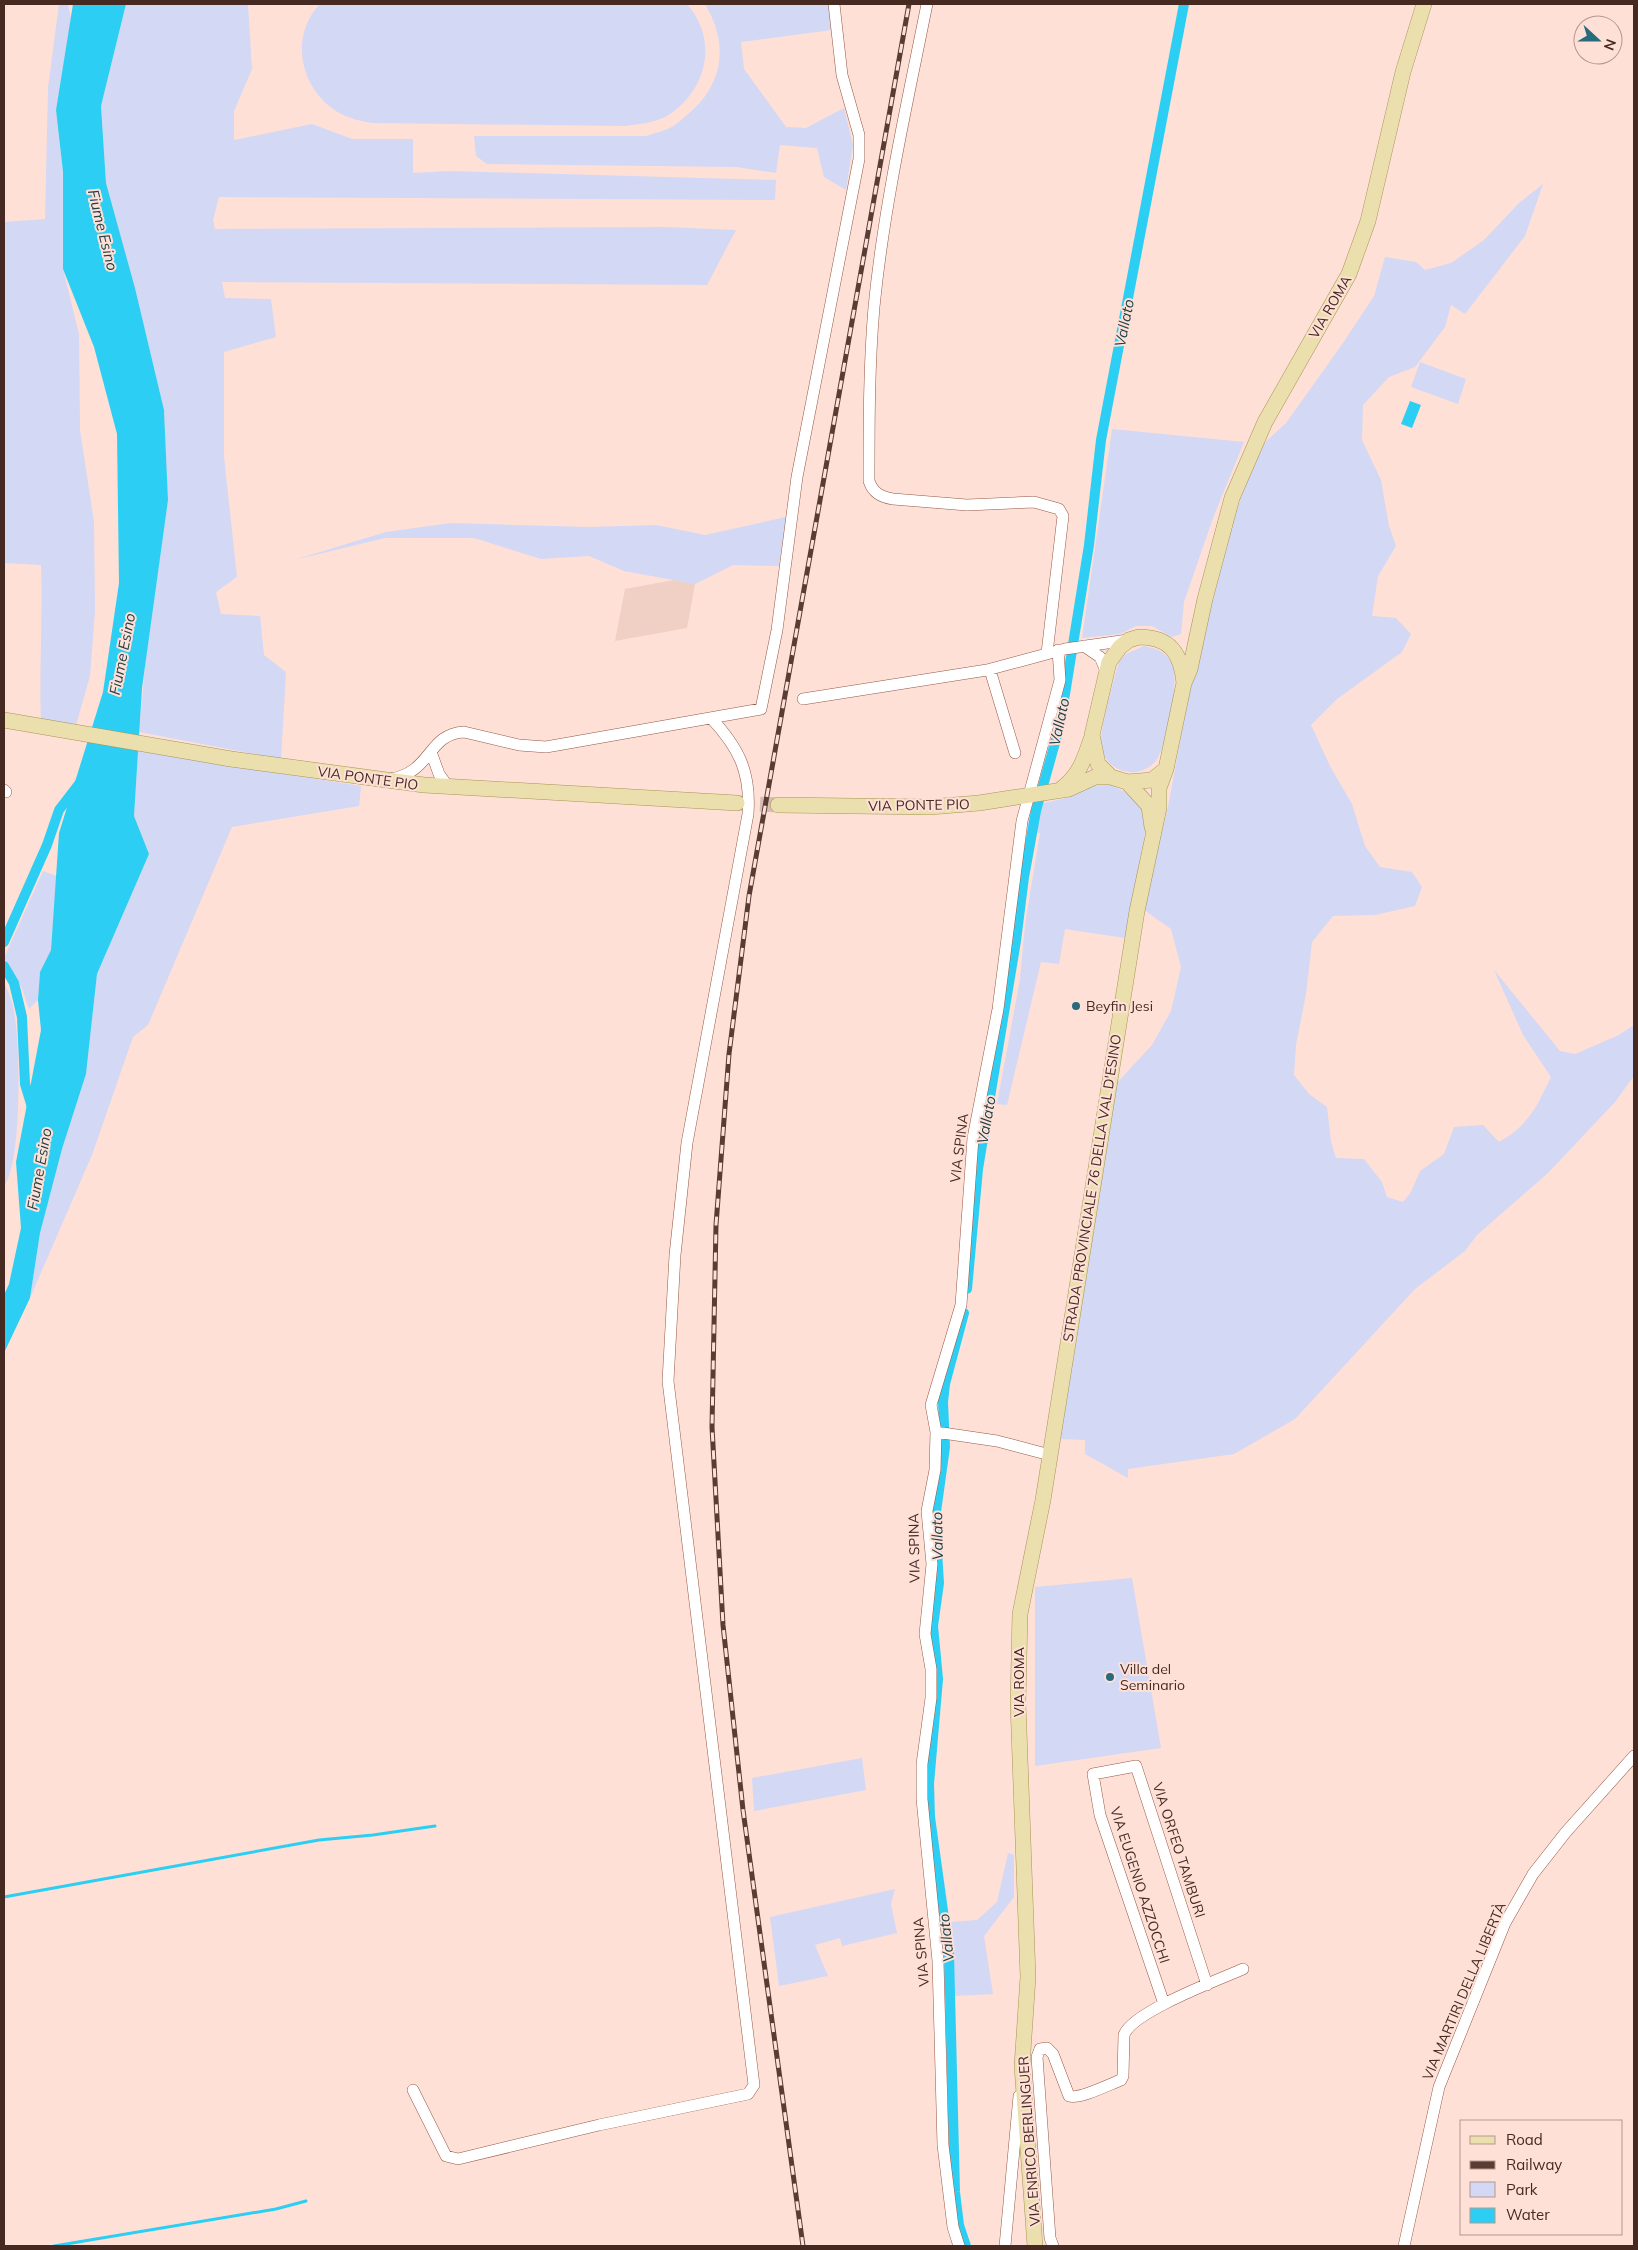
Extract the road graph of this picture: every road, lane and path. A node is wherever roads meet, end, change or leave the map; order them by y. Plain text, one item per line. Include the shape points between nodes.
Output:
1 (834, 4) edge
2 (927, 4) edge
3 (1424, 4) edge
4 (1204, 598) junction
5 (1129, 640) junction
6 (1082, 646) junction
7 (1171, 647) junction
8 (1057, 651) junction
9 (990, 670) junction
10 (1106, 671) junction
11 (1184, 683) junction
12 (804, 699) dead end
13 (711, 718) junction
14 (4, 720) edge
15 (1092, 735) junction
16 (432, 751) junction
17 (1015, 753) dead end
18 (420, 767) junction
19 (1166, 769) junction
20 (1111, 777) junction
21 (385, 780) junction
22 (1127, 782) junction
23 (424, 785) junction
24 (450, 788) junction
25 (1054, 791) junction
26 (1031, 796) junction
27 (736, 803) tunnel mouth
28 (778, 805) tunnel mouth
29 (1153, 837) junction
30 (1060, 1392) joint
31 (942, 1433) junction
32 (1050, 1455) junction
33 (1634, 1756) edge
34 (1093, 1774) joint
35 (1243, 1969) dead end
36 (1028, 1976) joint
37 (1207, 1985) junction
38 (1164, 2004) junction
39 (1022, 2066) junction
40 (413, 2090) dead end
41 (958, 2246) edge
42 (1005, 2246) edge
43 (1035, 2246) edge
44 (1053, 2246) edge
45 (1404, 2246) edge

1 - 13 street via 842,75 859,135 859,159 797,477 777,630 761,709
2 - 8 street, VIA SPINA via 885,226 874,305 869,370 869,481 876,493 893,499 967,505 1034,502 1060,508 1063,516
3 - 4 main road, VIA ROMA via 1403,72 1368,221 1349,274 1265,422 1232,498
4 - 7 main road via 1187,639
4 - 11 main road, STRADA PROVINCIALE 76 DELLA VAL D'ESINO via 1190,669
5 - 6 street
5 - 7 main road via 1146,637
5 - 10 main road via 1112,656
6 - 8 street
6 - 10 street via 1100,657
7 - 11 main road, STRADA PROVINCIALE 76 DELLA VAL D'ESINO via 1179,658
8 - 9 street
8 - 26 street, VIA SPINA via 1060,680
9 - 12 street
9 - 17 street
10 - 15 main road
11 - 19 main road, STRADA PROVINCIALE 76 DELLA VAL D'ESINO
13 - 16 street via 546,747 528,747 455,732 446,735
13 - 40 street via 729,737 744,767 749,795 748,814 687,1143 674,1255 668,1381 754,2085 748,2094 458,2159 446,2156
14 - 21 main road, VIA PONTE PIO via 231,759
15 - 20 main road via 1098,764
15 - 25 main road via 1072,781
16 - 18 street
16 - 23 street via 433,769
16 - 24 street via 439,774
18 - 21 street
18 - 23 street via 418,776
19 - 22 main road via 1152,780
19 - 29 main road, STRADA PROVINCIALE 76 DELLA VAL D'ESINO via 1159,788
20 - 22 main road
20 - 25 main road, VIA PONTE PIO via 1095,777 1080,785
21 - 23 main road, VIA PONTE PIO
22 - 29 main road, STRADA PROVINCIALE 76 DELLA VAL D'ESINO via 1149,806
23 - 24 main road, VIA PONTE PIO
24 - 27 main road, VIA PONTE PIO
25 - 26 main road, VIA PONTE PIO
26 - 28 main road, VIA PONTE PIO via 930,807
26 - 31 street, VIA SPINA via 1022,821 998,1009 973,1138 961,1305 931,1405
29 - 30 main road, STRADA PROVINCIALE 76 DELLA VAL D'ESINO via 1137,911
30 - 32 main road, VIA ROMA
31 - 32 street via 998,1441
31 - 41 street, VIA SPINA via 927,1511 932,1564 925,1634 931,1669 931,1698 922,1764 922,1799 938,1961 943,2145
32 - 36 main road, VIA ROMA via 1020,1622 1018,1703
33 - 45 street, VIA MARTIRI DELLA LIBERTÀ via 1538,1867 1505,1923 1439,2087
34 - 37 street, VIA ORFEO TAMBURI via 1136,1766
34 - 38 street, VIA EUGENIO AZZOCCHI via 1100,1815
35 - 37 street
36 - 39 main road, VIA ENRICO BERLINGUER
37 - 38 street
38 - 44 street via 1126,2029 1121,2080 1075,2097 1066,2093 1053,2054 1046,2048 1040,2049 1039,2076
39 - 42 street
39 - 43 main road, VIA ENRICO BERLINGUER

